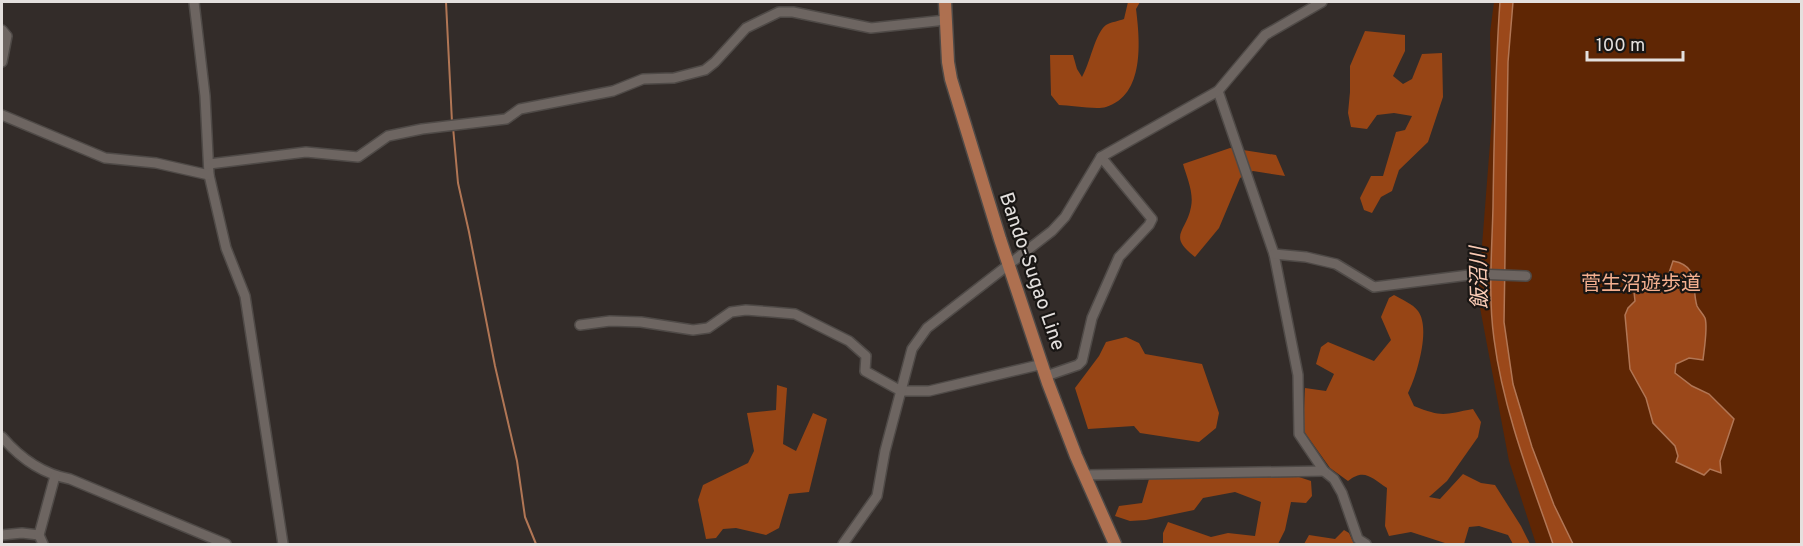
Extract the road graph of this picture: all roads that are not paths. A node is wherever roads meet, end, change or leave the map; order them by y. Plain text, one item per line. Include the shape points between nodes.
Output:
1 (194, 2) edge
2 (945, 2) edge
3 (1322, 2) edge
4 (946, 20) junction
5 (2, 30) edge
6 (2, 62) edge
7 (1218, 91) junction
8 (2, 115) edge
9 (1101, 157) junction
10 (209, 164) junction
11 (209, 175) junction
12 (1274, 254) junction
13 (1009, 264) junction
14 (1524, 276) dead end
15 (580, 326) dead end
16 (1045, 370) junction
17 (901, 391) junction
18 (2, 437) edge
19 (1324, 471) junction
20 (1084, 475) junction
21 (55, 476) junction
22 (2, 535) edge
23 (39, 535) junction
24 (1356, 542) edge
25 (43, 544) edge
26 (226, 544) edge
27 (283, 544) edge
28 (843, 544) edge
29 (1115, 544) edge
30 (1366, 544) edge

1 - 10 street via 206,96
2 - 4 main road, Bando-Sugao Line
3 - 7 street via 1265,35
4 - 10 street via 871,28 779,12 746,28 705,70 674,78 643,79 613,91 520,109 506,120 388,136 358,157 306,152
4 - 13 main road, Bando-Sugao Line via 951,79
5 - 6 street via 7,36
7 - 9 street
7 - 12 street
8 - 11 street via 105,158 156,163
9 - 13 street via 1065,217
9 - 16 street via 1152,219 1119,257 1092,318 1082,361
10 - 11 street
11 - 27 street via 226,248 245,296
12 - 14 street via 1336,264 1374,287 1477,274
12 - 19 street via 1298,375 1299,434
13 - 16 main road, Bando-Sugao Line
13 - 17 street via 922,333 912,349
15 - 17 street via 630,321 693,330 708,328 731,312 795,315 849,341 866,356 865,371
16 - 17 street via 929,391
16 - 20 main road, Bando-Sugao Line
17 - 28 street via 877,496
18 - 21 street via 26,460
19 - 20 street
19 - 24 street via 1342,494
20 - 29 main road, Bando-Sugao Line
21 - 23 street
21 - 26 street
22 - 23 street
23 - 25 street
24 - 30 street

